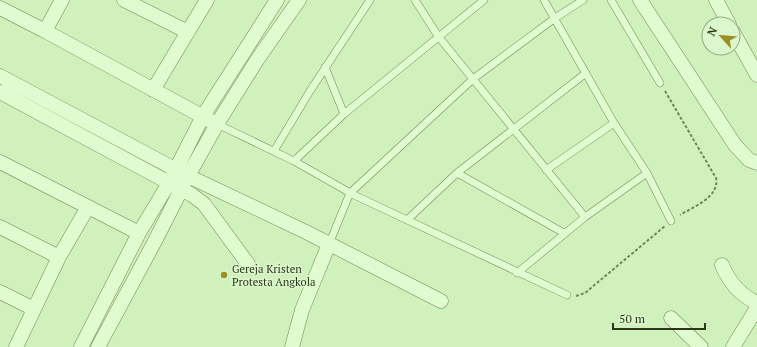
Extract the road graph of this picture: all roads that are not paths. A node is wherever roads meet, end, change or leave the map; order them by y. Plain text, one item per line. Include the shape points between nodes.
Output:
1 (62, 0) edge
2 (124, 0) edge
3 (208, 0) edge
4 (277, 0) edge
5 (299, 0) edge
6 (370, 0) edge
7 (415, 0) edge
8 (544, 0) edge
9 (583, 0) edge
10 (611, 0) edge
11 (640, 0) edge
12 (716, 0) edge
13 (480, 1) edge
14 (0, 8) edge
15 (725, 16) edge
16 (555, 18) junction
17 (46, 31) junction
18 (188, 32) junction
19 (438, 36) junction
20 (741, 43) edge
21 (752, 57) edge
22 (325, 67) junction
23 (586, 73) junction
24 (757, 75) edge
25 (0, 76) edge
26 (473, 79) junction
27 (660, 83) road end
28 (153, 90) junction
29 (0, 92) edge
30 (344, 114) junction
31 (203, 116) junction
32 (614, 123) junction
33 (218, 124) junction
34 (513, 129) junction
35 (274, 151) junction
36 (294, 161) junction
37 (0, 162) edge
38 (757, 163) edge
39 (175, 169) junction
40 (546, 170) junction
41 (457, 173) junction
42 (647, 174) junction
43 (188, 176) junction
44 (169, 183) junction
45 (181, 190) junction
46 (350, 193) junction
47 (88, 207) junction
48 (584, 217) junction
49 (407, 220) junction
50 (671, 221) road end
51 (0, 227) edge
52 (139, 233) junction
53 (564, 233) junction
54 (329, 244) junction
55 (59, 257) junction
56 (248, 264) dead end
57 (722, 265) dead end
58 (517, 273) junction
59 (0, 292) edge
60 (566, 295) road end
61 (441, 301) dead end
62 (757, 303) edge
63 (757, 308) edge
64 (34, 309) junction
65 (671, 318) dead end
66 (16, 347) edge
67 (81, 347) edge
68 (98, 347) edge
69 (292, 347) edge
70 (701, 347) edge
71 (733, 347) edge

1 - 17 street
2 - 18 street
3 - 18 street
4 - 31 street
5 - 33 street via 257,60
6 - 22 lane
7 - 19 lane
8 - 16 lane
9 - 16 lane
10 - 27 lane
11 - 38 street via 735,145 749,160
12 - 15 street
13 - 19 lane
14 - 17 street
16 - 23 lane
16 - 26 lane
17 - 28 street
18 - 28 street
19 - 26 lane
19 - 30 lane
20 - 21 street
21 - 24 street
22 - 30 lane
22 - 35 lane
23 - 32 lane
23 - 34 lane
25 - 39 street
26 - 34 lane
26 - 46 lane
28 - 31 street
29 - 44 street
30 - 36 lane
31 - 33 street
31 - 39 street
32 - 40 lane
32 - 42 lane
33 - 35 lane
33 - 43 street
34 - 40 lane
34 - 41 lane
35 - 36 lane
36 - 46 lane
37 - 47 street
39 - 43 street
39 - 44 street
40 - 48 lane
41 - 49 lane
41 - 53 lane
42 - 48 lane
42 - 50 lane
43 - 45 street
43 - 54 street
44 - 45 street
44 - 52 street
45 - 56 street via 204,204
45 - 68 street
46 - 49 lane
46 - 54 lane
47 - 52 street
47 - 55 street
48 - 53 lane
49 - 58 lane
51 - 55 street
52 - 67 street
53 - 58 lane
54 - 61 street
54 - 69 street via 302,310
55 - 64 street
57 - 62 street via 728,279 747,298
58 - 60 lane
59 - 64 street
63 - 71 street
64 - 66 street
65 - 70 street

